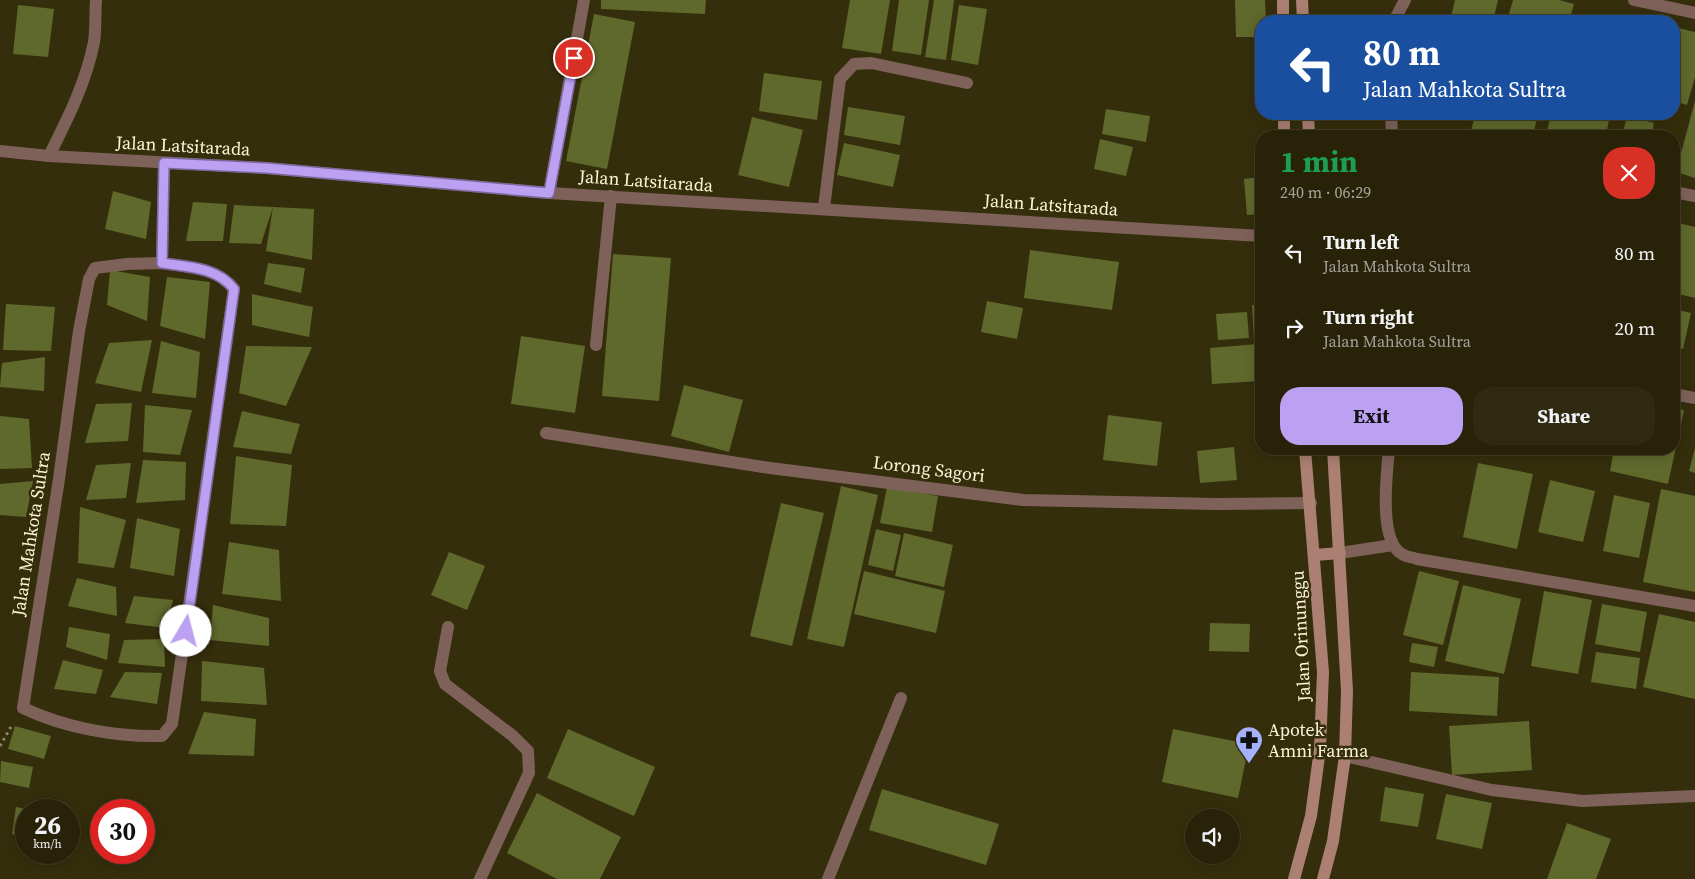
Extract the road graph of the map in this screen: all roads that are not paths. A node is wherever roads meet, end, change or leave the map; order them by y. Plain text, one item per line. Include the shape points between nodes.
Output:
1 (96, 0) edge
2 (584, 0) edge
3 (1283, 0) edge
4 (1302, 0) edge
5 (1405, 0) edge
6 (1634, 0) edge
7 (1695, 13) edge
8 (1283, 15) edge
9 (1303, 15) edge
10 (1397, 15) edge
11 (967, 83) dead end
12 (0, 151) edge
13 (49, 156) junction
14 (164, 163) junction
15 (549, 193) junction
16 (1680, 193) edge
17 (610, 196) junction
18 (1695, 196) edge
19 (824, 208) junction
20 (1255, 236) edge
21 (162, 263) junction
22 (596, 345) dead end
23 (1680, 395) edge
24 (1695, 398) edge
25 (546, 433) dead end
26 (1306, 455) edge
27 (1332, 455) edge
28 (1388, 455) edge
29 (1311, 503) junction
30 (1393, 544) junction
31 (1340, 553) junction
32 (1315, 555) junction
33 (1695, 606) edge
34 (448, 626) dead end
35 (900, 698) dead end
36 (1345, 756) junction
37 (1695, 796) edge
38 (480, 879) edge
39 (828, 879) edge
40 (1294, 879) edge
41 (1323, 879) edge

1 - 13 street via 89,64 75,104
2 - 15 street
3 - 8 street
4 - 9 street
5 - 10 street
6 - 7 street
11 - 19 street via 871,63 854,64 840,80
12 - 13 street, Jalan Latsitarada
13 - 14 street, Jalan Latsitarada
14 - 15 street, Jalan Latsitarada via 266,168
14 - 21 street
15 - 17 street, Jalan Latsitarada
16 - 18 street
17 - 19 street, Jalan Latsitarada
17 - 22 street
19 - 20 street, Jalan Latsitarada
21 - 21 street, Jalan Mahkota Sultra via 95,268 89,280 23,708 61,723 126,735 162,736 172,724 234,289 216,273
23 - 24 street
25 - 29 street, Lorong Sagori via 770,468 1023,500
26 - 29 street, Jalan Orinunggu
27 - 31 street
28 - 30 street via 1384,497
29 - 32 street, Jalan Orinunggu
30 - 31 street
30 - 33 street via 1401,554 1417,559
31 - 32 street
31 - 36 street via 1347,691
32 - 40 street, Jalan Orinunggu via 1323,672 1320,749 1311,816
34 - 38 street via 440,671 445,684 514,736 528,752 529,774
35 - 39 street
36 - 37 street via 1492,790 1582,801
36 - 41 street via 1333,841

